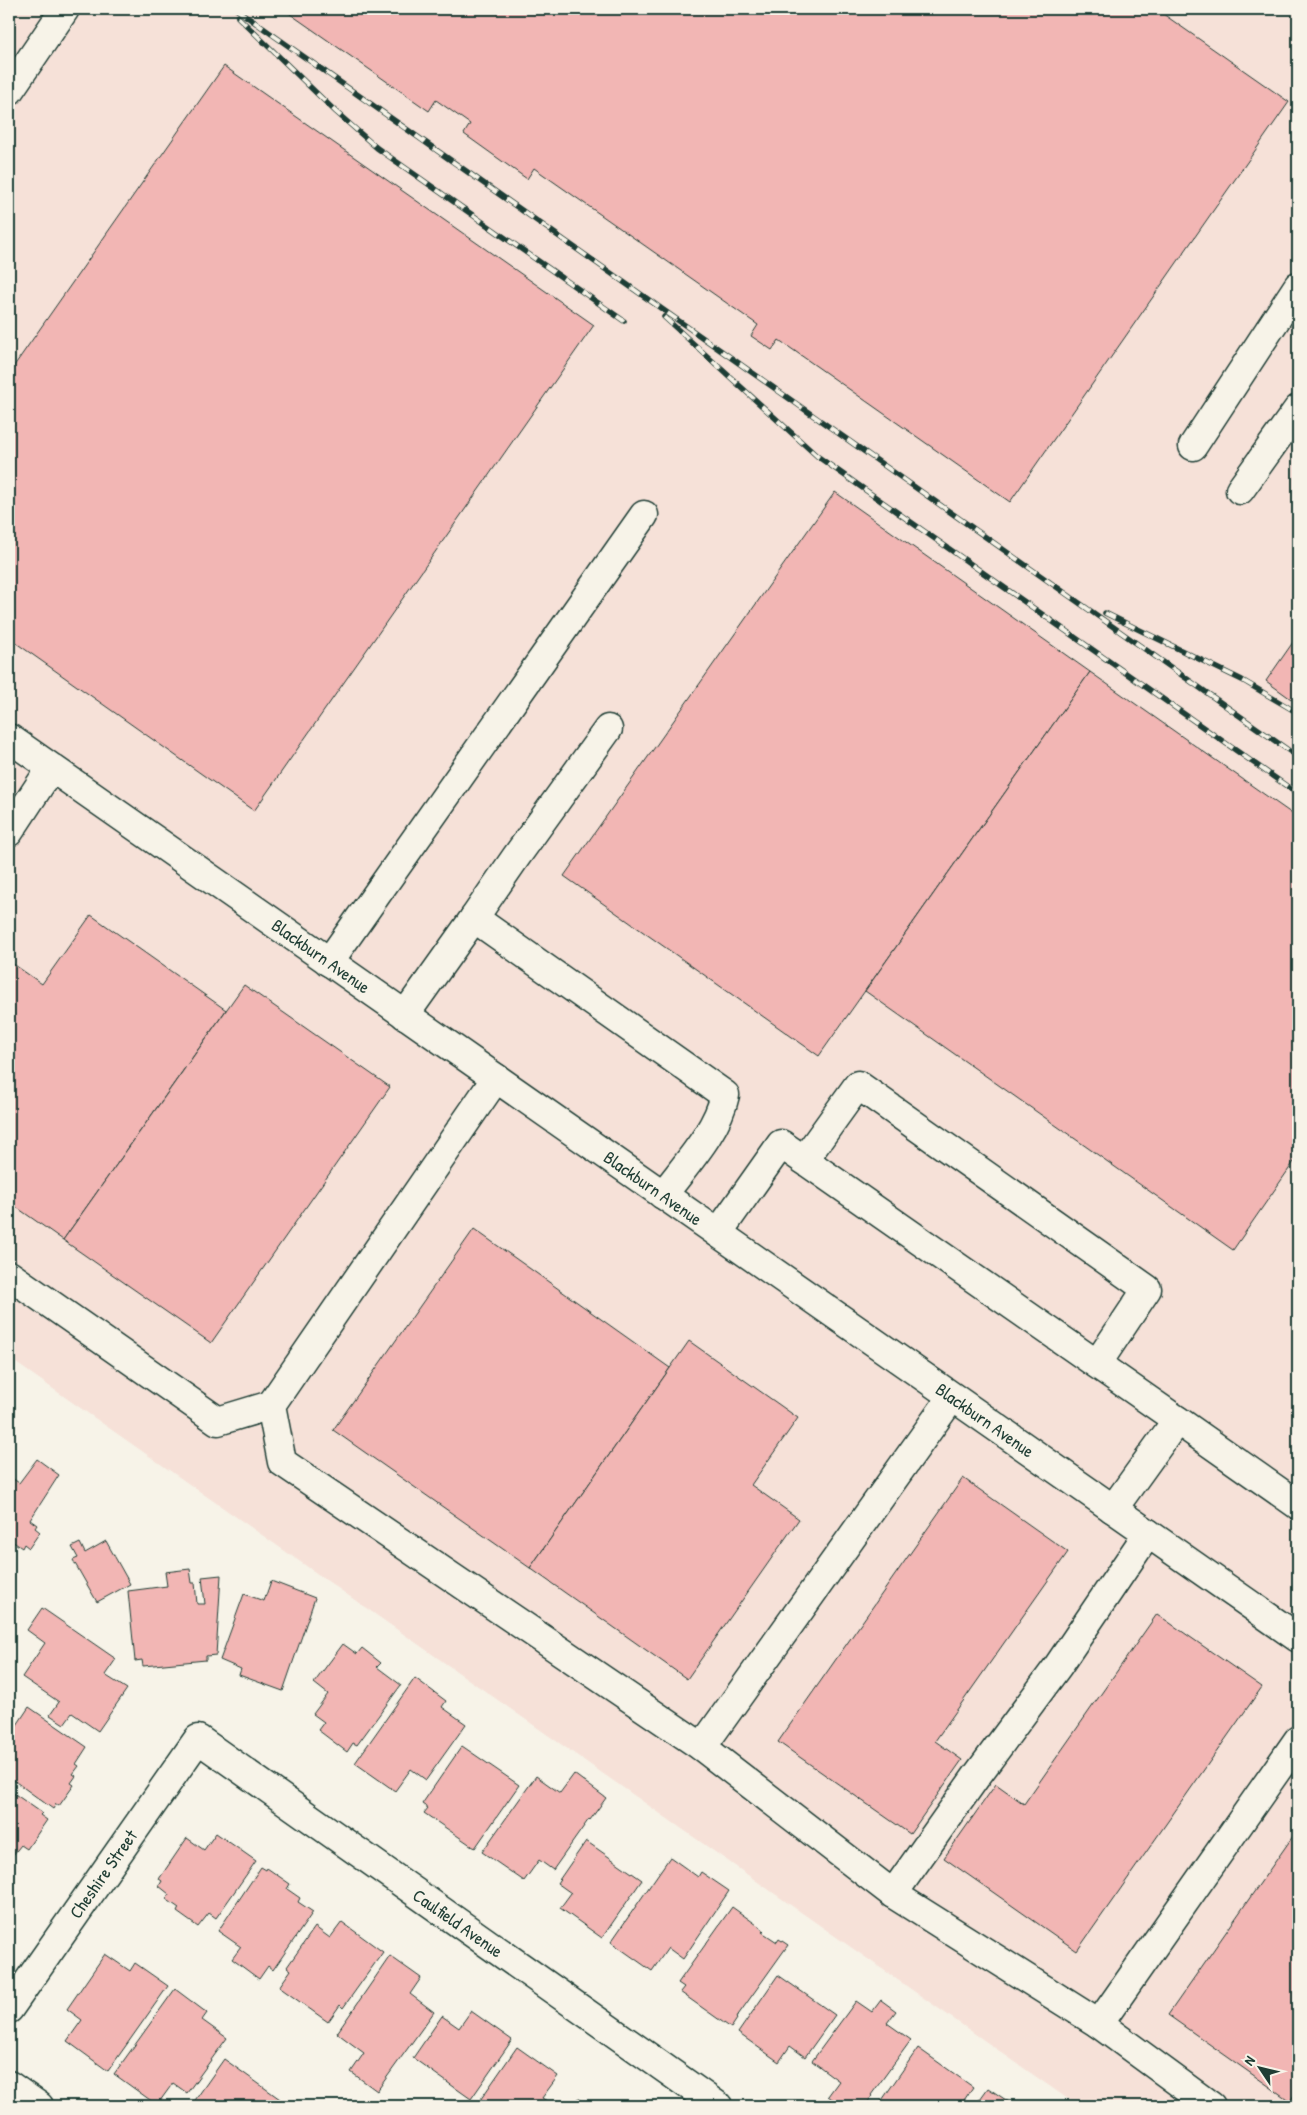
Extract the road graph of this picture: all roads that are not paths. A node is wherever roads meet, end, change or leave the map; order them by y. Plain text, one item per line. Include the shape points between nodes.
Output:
1 (65, 9) edge
2 (9, 90) edge
3 (1298, 286) edge
4 (1298, 409) edge
5 (1193, 446) dead end
6 (1240, 490) dead end
7 (644, 516) dead end
8 (608, 729) dead end
9 (9, 738) edge
10 (51, 768) junction
11 (9, 832) edge
12 (474, 918) junction
13 (330, 962) junction
14 (405, 1015) junction
15 (496, 1078) junction
16 (804, 1160) junction
17 (663, 1195) junction
18 (718, 1234) junction
19 (9, 1274) edge
20 (1097, 1364) junction
21 (952, 1397) junction
22 (271, 1405) junction
23 (1177, 1420) junction
24 (1298, 1505) edge
25 (1113, 1509) junction
26 (1148, 1533) junction
27 (1298, 1638) edge
28 (198, 1739) joint
29 (1298, 1740) edge
30 (702, 1747) junction
31 (893, 1894) junction
32 (9, 2009) edge
33 (1099, 2024) junction
34 (9, 2085) edge
35 (39, 2106) edge
36 (718, 2106) edge
37 (1211, 2106) edge

1 - 2 street
3 - 5 street
4 - 6 street
7 - 13 street
8 - 12 street
9 - 10 street, Blackburn Avenue
10 - 11 street
10 - 13 street, Blackburn Avenue
12 - 14 street
12 - 17 street via 725,1095 722,1111
13 - 14 street, Blackburn Avenue
14 - 15 street, Blackburn Avenue
15 - 17 street, Blackburn Avenue
15 - 22 street
16 - 18 street via 781,1144
16 - 20 street
16 - 20 street via 858,1085 1147,1289
17 - 18 street, Blackburn Avenue
18 - 21 street, Blackburn Avenue
19 - 22 street via 218,1421
20 - 23 street
21 - 25 street, Blackburn Avenue
21 - 30 street
22 - 30 street via 282,1462
23 - 24 street
23 - 25 street
25 - 26 street, Blackburn Avenue
26 - 27 street, Blackburn Avenue
26 - 31 street via 1058,1666
28 - 32 street, Cheshire Street
28 - 36 street, Caulfield Avenue
29 - 33 street
30 - 31 street
31 - 33 street
33 - 37 street
34 - 35 street

